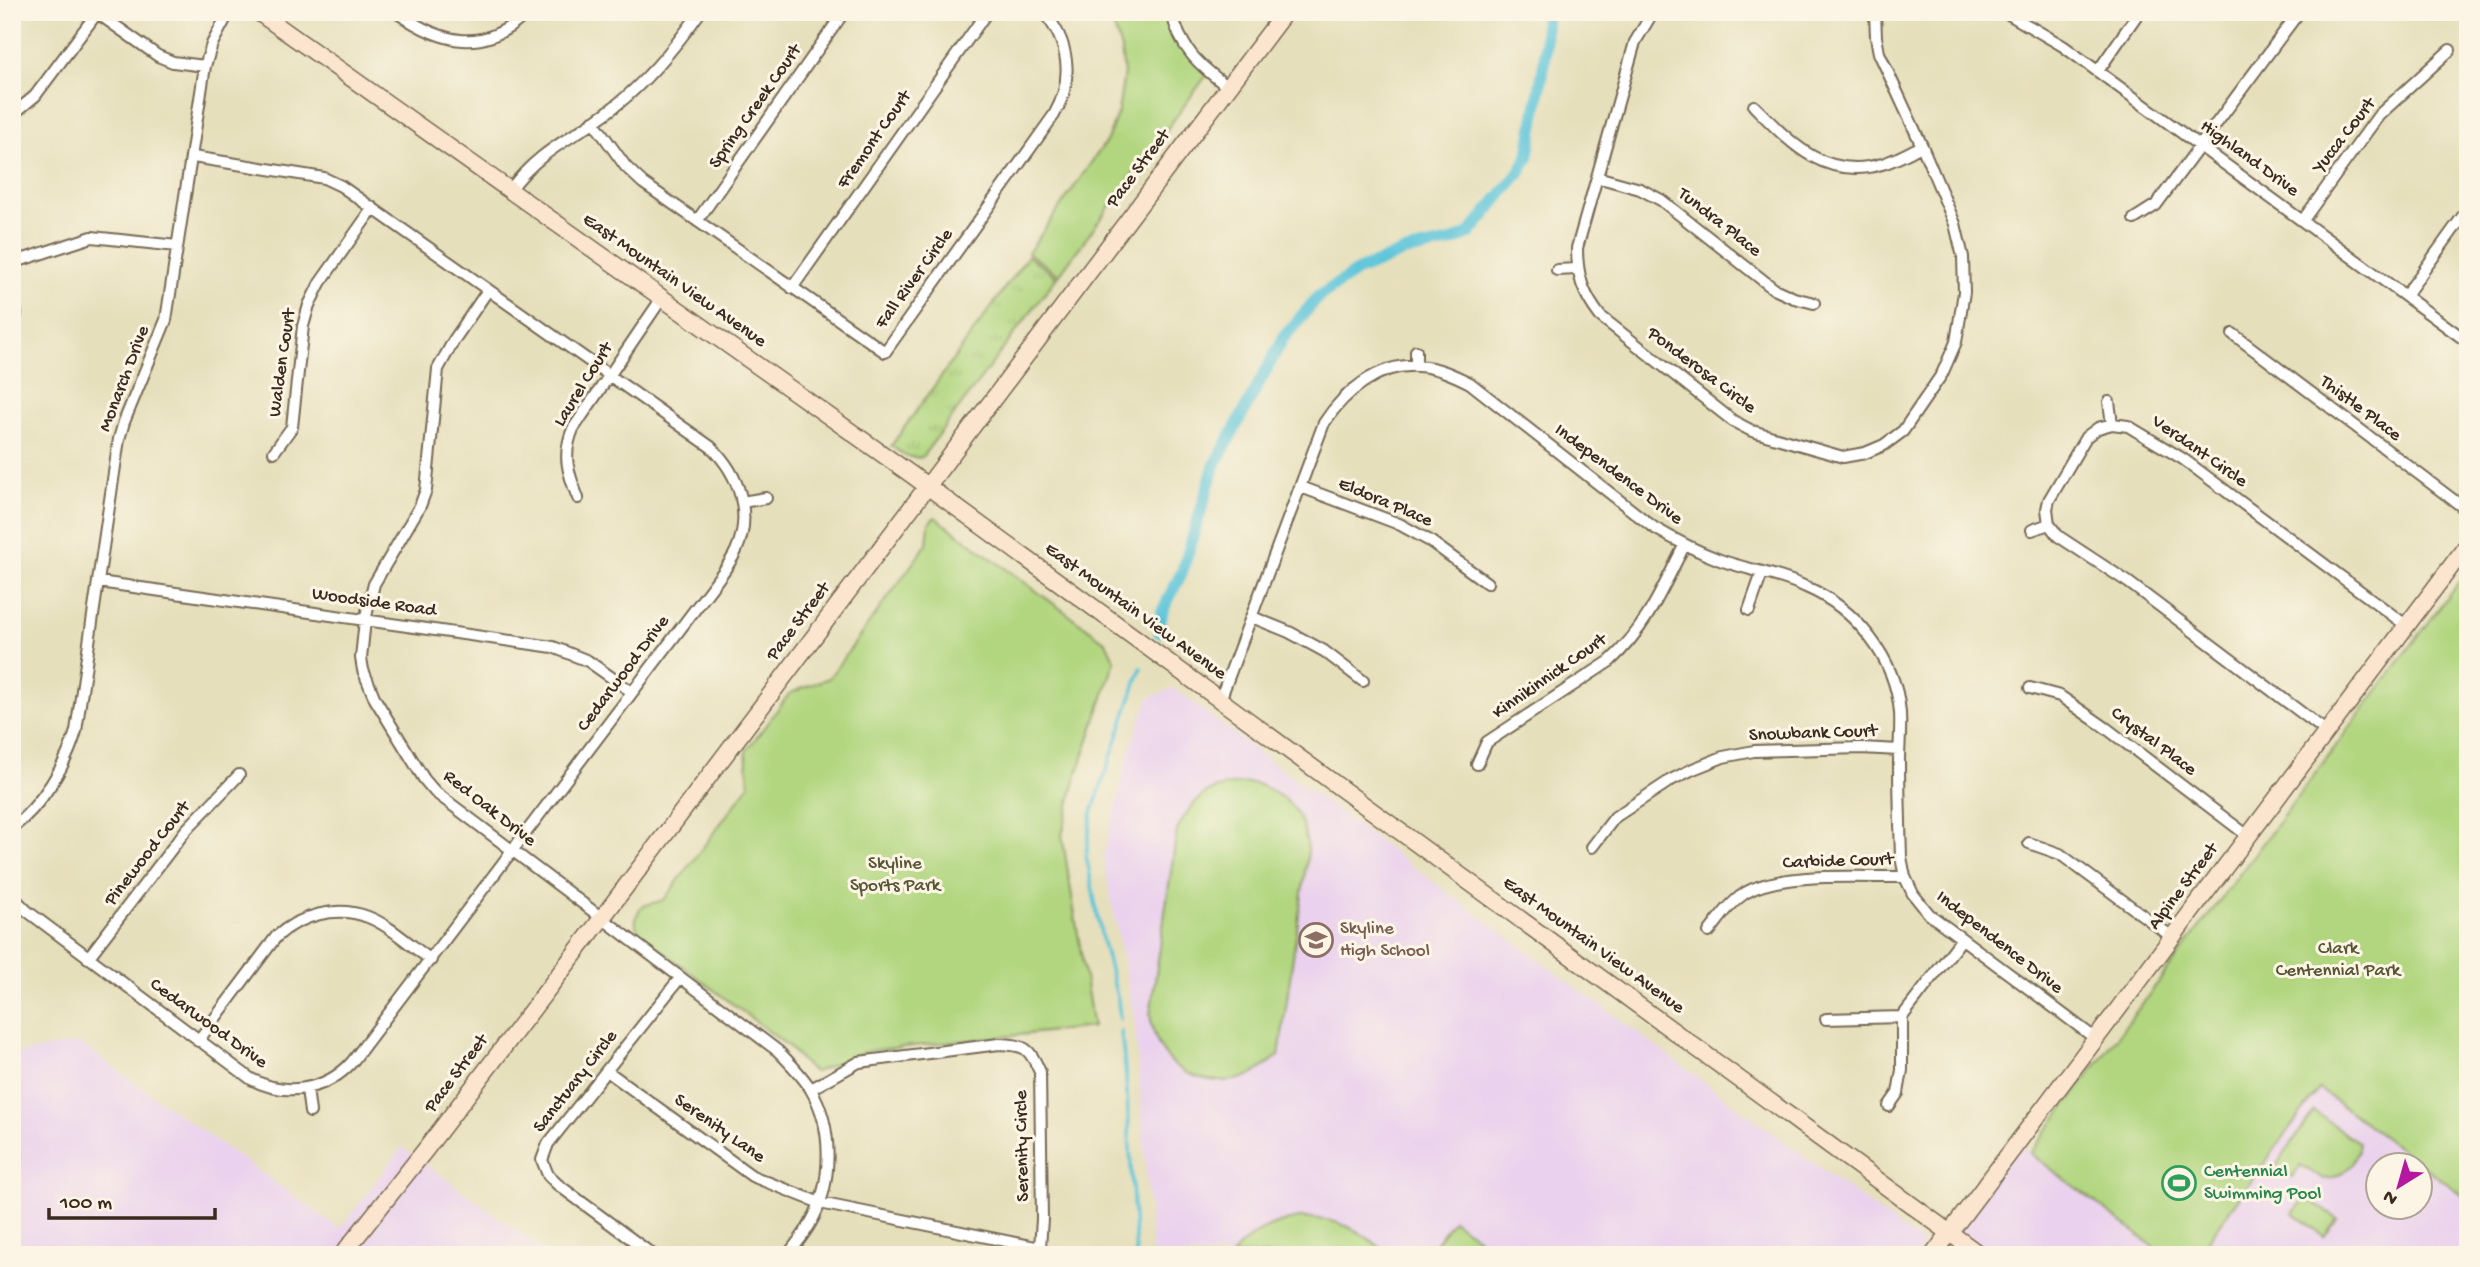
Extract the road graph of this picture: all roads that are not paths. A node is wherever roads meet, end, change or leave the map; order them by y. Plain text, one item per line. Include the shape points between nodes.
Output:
1 (97, 12) edge
2 (229, 12) edge
3 (258, 12) edge
4 (396, 12) edge
5 (528, 12) edge
6 (700, 12) edge
7 (844, 12) edge
8 (987, 12) edge
9 (1043, 12) edge
10 (1172, 12) edge
11 (1285, 12) edge
12 (1653, 12) edge
13 (1875, 12) edge
14 (2005, 12) edge
15 (2139, 12) edge
16 (2300, 12) edge
17 (2450, 50) dead end
18 (205, 66) junction
19 (2098, 71) junction
20 (1228, 87) junction
21 (1754, 106) dead end
22 (12, 115) edge
23 (593, 121) junction
24 (2201, 145) junction
25 (1922, 146) junction
26 (192, 157) junction
27 (1597, 177) junction
28 (510, 190) junction
29 (373, 208) junction
30 (2468, 209) edge
31 (2134, 219) dead end
32 (2303, 220) junction
33 (697, 221) junction
34 (177, 246) junction
35 (12, 263) edge
36 (1577, 269) junction
37 (1557, 270) dead end
38 (12, 286) edge
39 (792, 288) junction
40 (488, 290) junction
41 (2406, 295) junction
42 (662, 298) junction
43 (1814, 303) dead end
44 (12, 331) edge
45 (2233, 334) dead end
46 (2468, 342) edge
47 (1416, 351) dead end
48 (1416, 365) junction
49 (609, 375) junction
50 (2109, 402) dead end
51 (2112, 424) junction
52 (274, 453) dead end
53 (927, 485) junction
54 (1300, 487) junction
55 (578, 498) dead end
56 (766, 498) dead end
57 (742, 502) junction
58 (2468, 510) edge
59 (2049, 524) junction
60 (2032, 530) dead end
61 (2468, 544) edge
62 (1684, 546) junction
63 (1762, 573) junction
64 (99, 582) junction
65 (1487, 583) dead end
66 (1749, 610) dead end
67 (1252, 617) junction
68 (365, 620) junction
69 (2407, 626) junction
70 (1363, 681) dead end
71 (2030, 688) dead end
72 (632, 692) junction
73 (1220, 700) junction
74 (2327, 732) junction
75 (1899, 750) junction
76 (1477, 764) dead end
77 (240, 775) dead end
78 (12, 828) edge
79 (2248, 836) junction
80 (2029, 843) dead end
81 (1592, 847) dead end
82 (514, 851) junction
83 (1905, 877) junction
84 (12, 896) edge
85 (602, 918) junction
86 (1709, 932) dead end
87 (2172, 937) junction
88 (1961, 940) junction
89 (88, 958) junction
90 (431, 960) junction
91 (680, 978) junction
92 (1902, 1017) junction
93 (1826, 1019) dead end
94 (2096, 1039) junction
95 (198, 1041) junction
96 (607, 1071) junction
97 (307, 1089) junction
98 (811, 1089) junction
99 (1889, 1106) dead end
100 (310, 1112) dead end
101 (820, 1203) junction
102 (1950, 1233) junction
103 (342, 1255) edge
104 (653, 1255) edge
105 (788, 1255) edge
106 (1933, 1255) edge
107 (1980, 1255) edge

1 - 18 street via 158,56
1 - 22 street via 35,96
2 - 18 street, Monarch Drive
3 - 28 street, East Mountain View Avenue
4 - 5 street via 432,34 469,40 502,32
6 - 23 street via 655,67 617,105
7 - 33 street, Spring Creek Court
8 - 39 street, Fremont Court
9 - 39 street, Fall River Circle via 1060,38 1066,61 1059,106 885,352
10 - 20 street via 1178,35 1190,54
11 - 20 street, Pace Street
12 - 27 street, Ponderosa Circle via 1635,42
13 - 25 street, Ponderosa Circle via 1879,53
14 - 19 street, Highland Drive
15 - 19 street
16 - 24 street
17 - 32 street, Yucca Court via 2379,115
18 - 26 street, Monarch Drive
19 - 24 street, Highland Drive
20 - 53 street, Pace Street
21 - 25 street via 1795,147 1837,166 1882,164
23 - 28 street via 534,161
23 - 33 street, Fall River Circle via 633,174
24 - 31 street via 2156,205
24 - 32 street, Highland Drive
25 - 36 street, Ponderosa Circle via 1955,224 1963,257 1962,317 1942,374 1903,431 1866,453 1843,457 1752,431 1733,421 1600,316 1587,299
26 - 29 street, Cedarwood Drive via 327,179
26 - 34 street, Monarch Drive
27 - 36 street, Ponderosa Circle via 1577,248
27 - 43 street, Tundra Place via 1661,200 1774,289
28 - 42 street, East Mountain View Avenue
29 - 40 street, Cedarwood Drive
29 - 52 street, Walden Court via 309,305 292,427
30 - 41 street
32 - 41 street, Highland Drive
33 - 39 street, Fall River Circle
34 - 35 street via 92,237
34 - 64 street, Monarch Drive via 166,320 120,433
36 - 37 street
38 - 44 street via 16,314
40 - 49 street, Cedarwood Drive
40 - 68 street, Red Oak Drive via 438,369 425,495 374,584
41 - 46 street, Highland Drive
42 - 49 street, Laurel Court
42 - 53 street, East Mountain View Avenue
45 - 58 street, Thistle Place
47 - 48 street
48 - 54 street, Independence Drive via 1366,380 1346,394 1325,423
48 - 62 street, Independence Drive via 1470,383 1636,515
49 - 55 street, Laurel Court via 568,440 567,468
49 - 57 street, Cedarwood Drive via 716,452 734,475
50 - 51 street
51 - 59 street via 2086,437 2049,500
51 - 69 street, Verdant Circle via 2135,429 2183,459
53 - 73 street, East Mountain View Avenue
53 - 85 street, Pace Street
54 - 65 street, Eldora Place via 1399,524
54 - 67 street, Independence Drive
56 - 57 street
57 - 72 street, Cedarwood Drive via 741,536 733,557
59 - 60 street
59 - 74 street via 2058,536 2128,582
61 - 69 street, Alpine Street
62 - 63 street, Independence Drive
62 - 76 street, Kinnikinnick Court via 1644,624 1628,644 1610,661 1487,742
63 - 66 street
63 - 75 street, Independence Drive via 1824,596 1869,636 1894,683 1900,712
64 - 68 street, Woodside Road
64 - 78 street, Monarch Drive via 71,748 58,773
67 - 70 street via 1324,651
67 - 73 street, Independence Drive
68 - 72 street, Woodside Road via 553,647 588,661
68 - 82 street, Red Oak Drive via 361,658 367,681 424,779
69 - 74 street, Alpine Street
71 - 79 street, Crystal Place via 2060,696
72 - 82 street, Cedarwood Drive
73 - 102 street, East Mountain View Avenue
74 - 79 street, Alpine Street
75 - 81 street, Snowbank Court via 1754,751 1723,757 1671,780 1615,817
75 - 83 street, Independence Drive via 1900,857
77 - 89 street, Pinewood Court via 186,830
79 - 87 street, Alpine Street
80 - 87 street via 2060,854
82 - 85 street, Red Oak Drive
82 - 90 street, Cedarwood Drive
83 - 86 street, Carbide Court via 1783,879 1763,884 1728,907
83 - 88 street, Independence Drive via 1929,914
84 - 89 street, Cedarwood Drive
85 - 91 street, Red Oak Drive
85 - 103 street, Pace Street
87 - 94 street, Alpine Street
88 - 92 street
88 - 94 street, Independence Drive
89 - 95 street, Cedarwood Drive
90 - 95 street via 368,917 343,912 312,916 276,937
90 - 97 street, Cedarwood Drive via 349,1066
91 - 96 street, Sanctuary Circle
91 - 98 street, Red Oak Drive via 778,1051
92 - 93 street
92 - 99 street via 1902,1070 1898,1093
94 - 102 street, Alpine Street
95 - 97 street, Cedarwood Drive via 256,1082 278,1089
96 - 101 street, Serenity Lane via 752,1176
96 - 104 street, Sanctuary Circle via 548,1144 542,1160 557,1184
97 - 100 street
98 - 101 street, Red Oak Drive via 824,1122 828,1156
98 - 101 street, Serenity Circle via 859,1062 999,1044 1021,1045 1033,1055 1040,1072 1040,1248
101 - 105 street, Red Oak Drive
102 - 106 street, Alpine Street
102 - 107 street, East Mountain View Avenue

